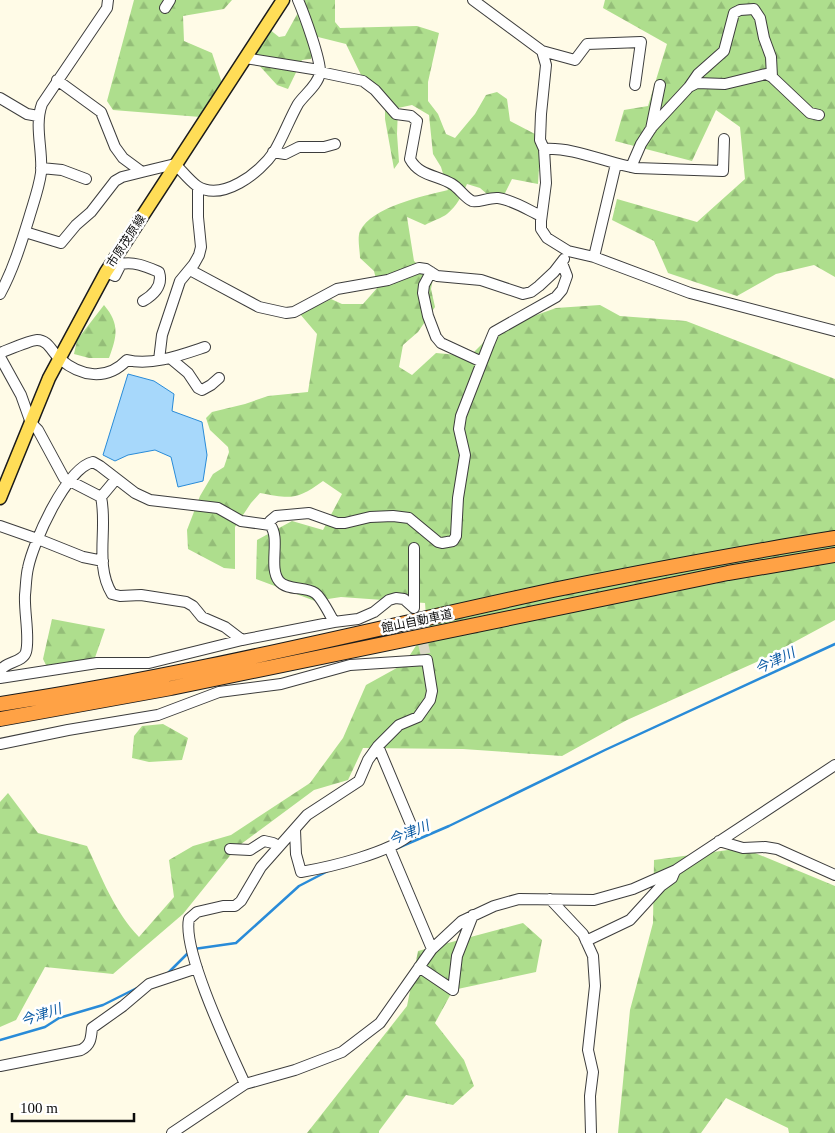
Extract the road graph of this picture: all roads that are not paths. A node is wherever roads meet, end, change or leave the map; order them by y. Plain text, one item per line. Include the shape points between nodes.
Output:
1 (108, 0) edge
2 (283, 0) edge
3 (298, 0) edge
4 (473, 0) edge
5 (542, 52) junction
6 (245, 58) junction
7 (320, 71) junction
8 (772, 77) junction
9 (57, 80) junction
10 (660, 84) dead end
11 (634, 85) dead end
12 (689, 87) junction
13 (0, 98) edge
14 (819, 114) dead end
15 (38, 116) junction
16 (651, 130) junction
17 (724, 139) dead end
18 (335, 144) dead end
19 (544, 149) junction
20 (273, 152) junction
21 (175, 164) junction
22 (616, 164) junction
23 (631, 167) junction
24 (40, 168) junction
25 (142, 172) junction
26 (86, 178) dead end
27 (198, 186) junction
28 (541, 216) junction
29 (24, 232) junction
30 (568, 251) junction
31 (594, 256) junction
32 (562, 263) junction
33 (190, 270) junction
34 (106, 272) junction
35 (430, 272) junction
36 (0, 294) edge
37 (144, 300) dead end
38 (835, 331) edge
39 (205, 346) dead end
40 (0, 353) edge
41 (0, 358) edge
42 (59, 359) junction
43 (165, 359) junction
44 (482, 362) junction
45 (219, 378) dead end
46 (31, 423) junction
47 (116, 479) junction
48 (70, 481) junction
49 (101, 497) junction
50 (0, 498) edge
51 (270, 525) junction
52 (0, 526) edge
53 (835, 538) edge
54 (37, 539) junction
55 (414, 548) dead end
56 (835, 555) edge
57 (102, 562) junction
58 (334, 622) junction
59 (242, 640) junction
60 (0, 672) edge
61 (0, 678) edge
62 (0, 704) edge
63 (0, 719) edge
64 (0, 744) edge
65 (378, 746) junction
66 (835, 765) edge
67 (295, 830) junction
68 (719, 841) junction
69 (279, 846) junction
70 (389, 847) junction
71 (230, 849) dead end
72 (676, 870) junction
73 (835, 875) edge
74 (550, 899) junction
75 (474, 916) junction
76 (586, 941) junction
77 (432, 949) junction
78 (419, 967) junction
79 (197, 968) junction
80 (0, 1066) edge
81 (244, 1084) junction
82 (177, 1132) edge
83 (591, 1133) edge

1 - 9 street via 107,8
2 - 6 main road, 市原茂原線
3 - 7 street
4 - 5 street
5 - 11 street via 575,60 587,44 641,42
5 - 19 street via 546,65 540,140
6 - 7 street
6 - 21 main road, 市原茂原線
7 - 20 street
7 - 28 street via 363,81 396,114 411,116 417,121 410,159 419,171 452,184 473,202 500,198
8 - 12 street via 766,74 726,84 697,83
8 - 12 street via 772,57 760,18 754,9 748,8 734,13 724,51 698,74
8 - 14 street via 810,113
9 - 15 street
9 - 25 street via 101,112 115,147 123,158
10 - 16 street
12 - 16 street
13 - 15 street via 27,114
15 - 24 street
16 - 23 street
17 - 23 street via 723,171
18 - 20 street via 299,147 285,154
19 - 22 street via 587,155
19 - 28 street via 546,183
20 - 27 street via 241,183 222,190
21 - 25 street
21 - 27 street
21 - 34 main road, 市原茂原線
22 - 23 street
22 - 31 street
24 - 26 street via 62,170
24 - 29 street via 35,200
25 - 29 street via 115,181 61,243
27 - 33 street via 201,247
28 - 30 street via 541,229 547,238
29 - 36 street
30 - 31 street
30 - 32 street
31 - 38 street via 690,293
32 - 35 street via 540,286 524,294 481,280 436,276
32 - 44 street via 567,276 562,290 547,304 494,332
33 - 35 street via 259,307 286,313 294,312 337,289 388,280 418,268
33 - 43 street via 180,281 162,335
34 - 37 street via 115,276 121,264 126,262 159,272 159,285
34 - 42 main road, 市原茂原線
35 - 44 street via 423,293 436,338
39 - 43 street
40 - 42 street via 37,340 50,346
41 - 46 street via 21,395
42 - 43 street via 73,368 99,375 110,373 126,360
42 - 46 main road, 市原茂原線
43 - 45 street via 188,373 202,390
44 - 51 street via 459,424 465,455 453,541 438,542 409,518 393,516 345,523 308,513 276,516
46 - 48 street via 64,478
46 - 50 main road, 市原茂原線
47 - 48 street via 93,462 84,466
47 - 49 street
47 - 51 street via 135,494 150,500 218,508 241,521
48 - 49 street
48 - 54 street
49 - 57 street via 104,508
51 - 58 street via 274,534 275,568 280,582 316,594
52 - 54 street
53 - 62 highway, 館山自動車道 via 554,590 266,654
54 - 57 street
54 - 60 street via 25,592 26,655 1,668
55 - 58 street via 414,608 404,599 396,598 358,619
56 - 63 highway, 館山自動車道 via 728,573 180,687
57 - 59 street via 112,594 186,602 202,617 225,626
58 - 59 street
59 - 61 street via 149,662 97,663
64 - 65 street via 158,715 219,692 281,684 350,664 427,660 432,691 430,700 418,717 399,726
65 - 67 street via 359,781 307,815
65 - 70 street via 412,827 412,833 404,840
66 - 68 street
67 - 69 street
67 - 70 street via 300,872 329,867
68 - 72 street
68 - 73 street via 743,848 777,849
69 - 71 street via 264,841 250,850
69 - 79 street via 235,906 197,912 189,919
70 - 77 street
72 - 74 street via 633,890 594,900
72 - 76 street via 630,920
74 - 75 street via 519,899
74 - 76 street via 584,934
75 - 77 street via 462,921
75 - 78 street via 457,956 453,990
76 - 83 street via 593,956 595,972 588,1050 593,1072
77 - 78 street
78 - 81 street via 380,1023 342,1052
79 - 80 street via 149,984 92,1028 90,1043 81,1050
79 - 81 street
81 - 82 street

